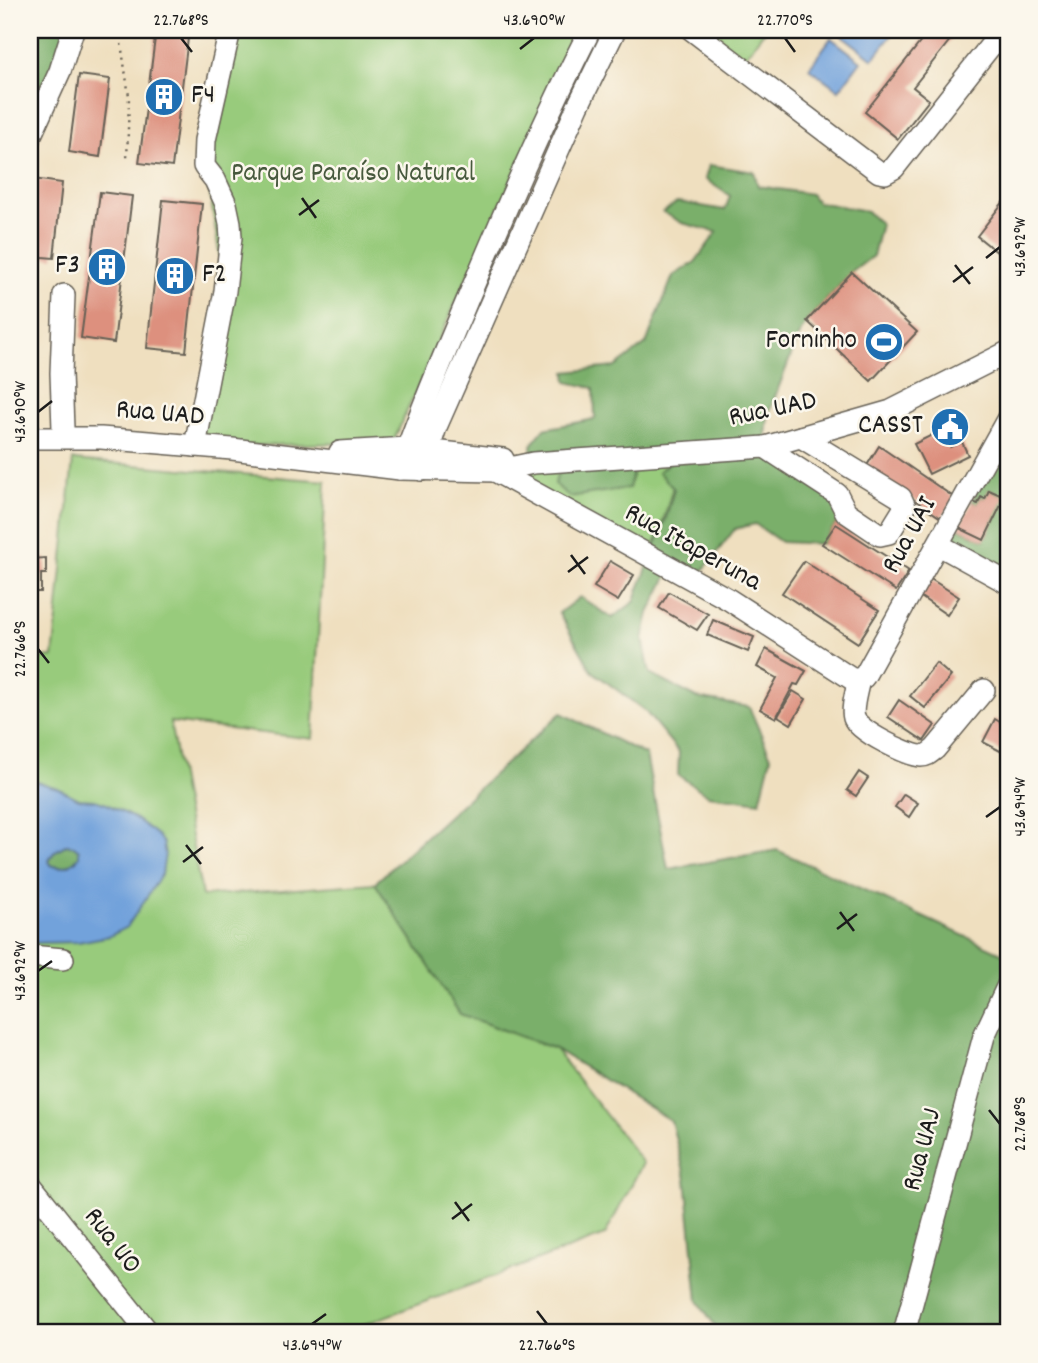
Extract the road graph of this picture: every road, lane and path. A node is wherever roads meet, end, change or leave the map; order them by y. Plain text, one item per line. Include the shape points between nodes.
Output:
1 (73, 30) edge
2 (119, 30) edge
3 (125, 30) edge
4 (230, 30) edge
5 (590, 30) edge
6 (615, 30) edge
7 (692, 30) edge
8 (1003, 30) edge
9 (120, 35) junction
10 (30, 137) edge
11 (127, 162) dead end
12 (64, 295) dead end
13 (1008, 352) edge
14 (1008, 418) edge
15 (30, 425) edge
16 (63, 429) junction
17 (801, 437) junction
18 (30, 438) edge
19 (101, 438) junction
20 (195, 446) junction
21 (765, 447) junction
22 (286, 455) junction
23 (419, 456) junction
24 (533, 463) junction
25 (853, 469) junction
26 (495, 471) junction
27 (837, 494) junction
28 (939, 545) junction
29 (1008, 583) edge
30 (859, 680) junction
31 (984, 690) dead end
32 (30, 956) edge
33 (63, 959) dead end
34 (1008, 985) edge
35 (30, 1184) edge
36 (149, 1333) edge
37 (904, 1333) edge

1 - 10 street
2 - 9 path
3 - 9 path
4 - 20 street via 204,156 204,166 226,204 229,257
5 - 23 street via 506,207
6 - 23 street
7 - 8 street via 885,173 894,168
9 - 11 path via 129,96
12 - 16 street
13 - 17 street, Rua UAD via 891,411
14 - 28 street, Rua UAI
15 - 16 street
16 - 19 street
17 - 21 street, Rua UAD
17 - 25 street
18 - 19 street, Rua UAD
19 - 20 street, Rua UAD
20 - 22 street, Rua UAD
21 - 24 street, Rua UAD
21 - 27 street
22 - 23 street, Rua UAD
22 - 23 street, Rua UAD via 400,469
23 - 24 street, Rua UAD
23 - 26 street, Rua UAD
24 - 26 street, Rua UAD
25 - 27 street
25 - 27 street via 904,502 889,533 880,535 850,516
26 - 30 street, Rua Itaperuna via 728,599
28 - 29 street
28 - 30 street, Rua UAI
30 - 31 street via 853,715 860,727 917,756 935,749
32 - 33 street
34 - 37 street, Rua UAJ via 984,1036
35 - 36 street, Rua UO

